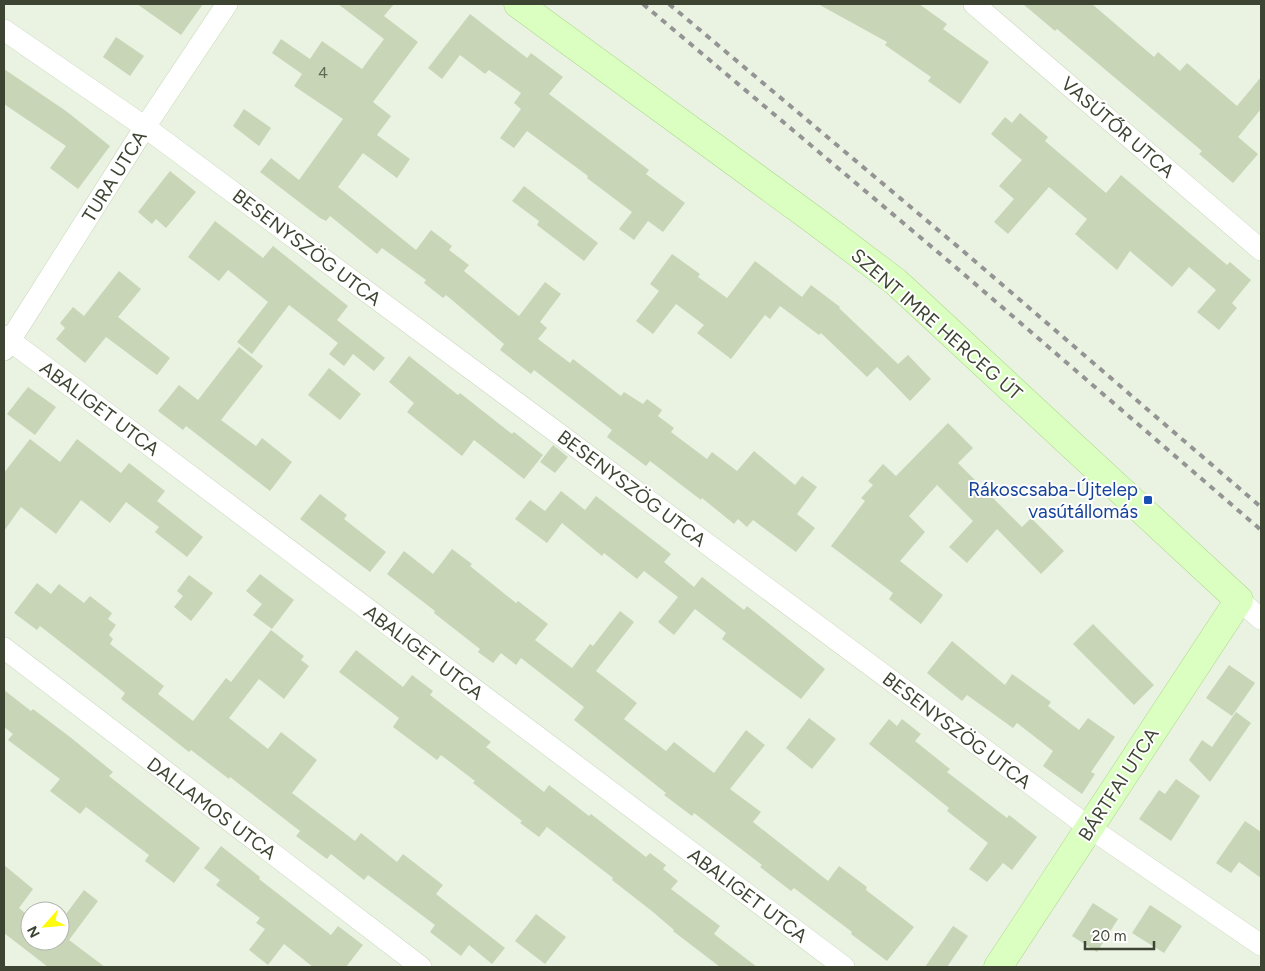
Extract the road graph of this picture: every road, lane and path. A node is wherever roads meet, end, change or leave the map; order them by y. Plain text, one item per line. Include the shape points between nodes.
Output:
1 (227, 4) edge
2 (518, 4) edge
3 (974, 4) edge
4 (4, 30) edge
5 (145, 127) junction
6 (1261, 250) edge
7 (6, 342) edge
8 (1239, 600) junction
9 (1261, 619) edge
10 (4, 648) edge
11 (1090, 828) junction
12 (1261, 945) edge
13 (421, 967) edge
14 (844, 967) edge
15 (998, 967) edge

1 - 5 street, TURA UTCA
2 - 8 street, SZENT IMRE HERCEG ÚT via 896,282
3 - 6 street, VASÚTŐR UTCA
4 - 5 street, BESENYSZÖG UTCA
5 - 7 street, TURA UTCA
5 - 11 street, BESENYSZÖG UTCA
7 - 14 street, ABALIGET UTCA
8 - 9 street, SZENT IMRE HERCEG ÚT
8 - 11 street, BÁRTFAI UTCA
10 - 13 street, DALLAMOS UTCA
11 - 12 street, BESENYSZÖG UTCA
11 - 15 street, BÁRTFAI UTCA

